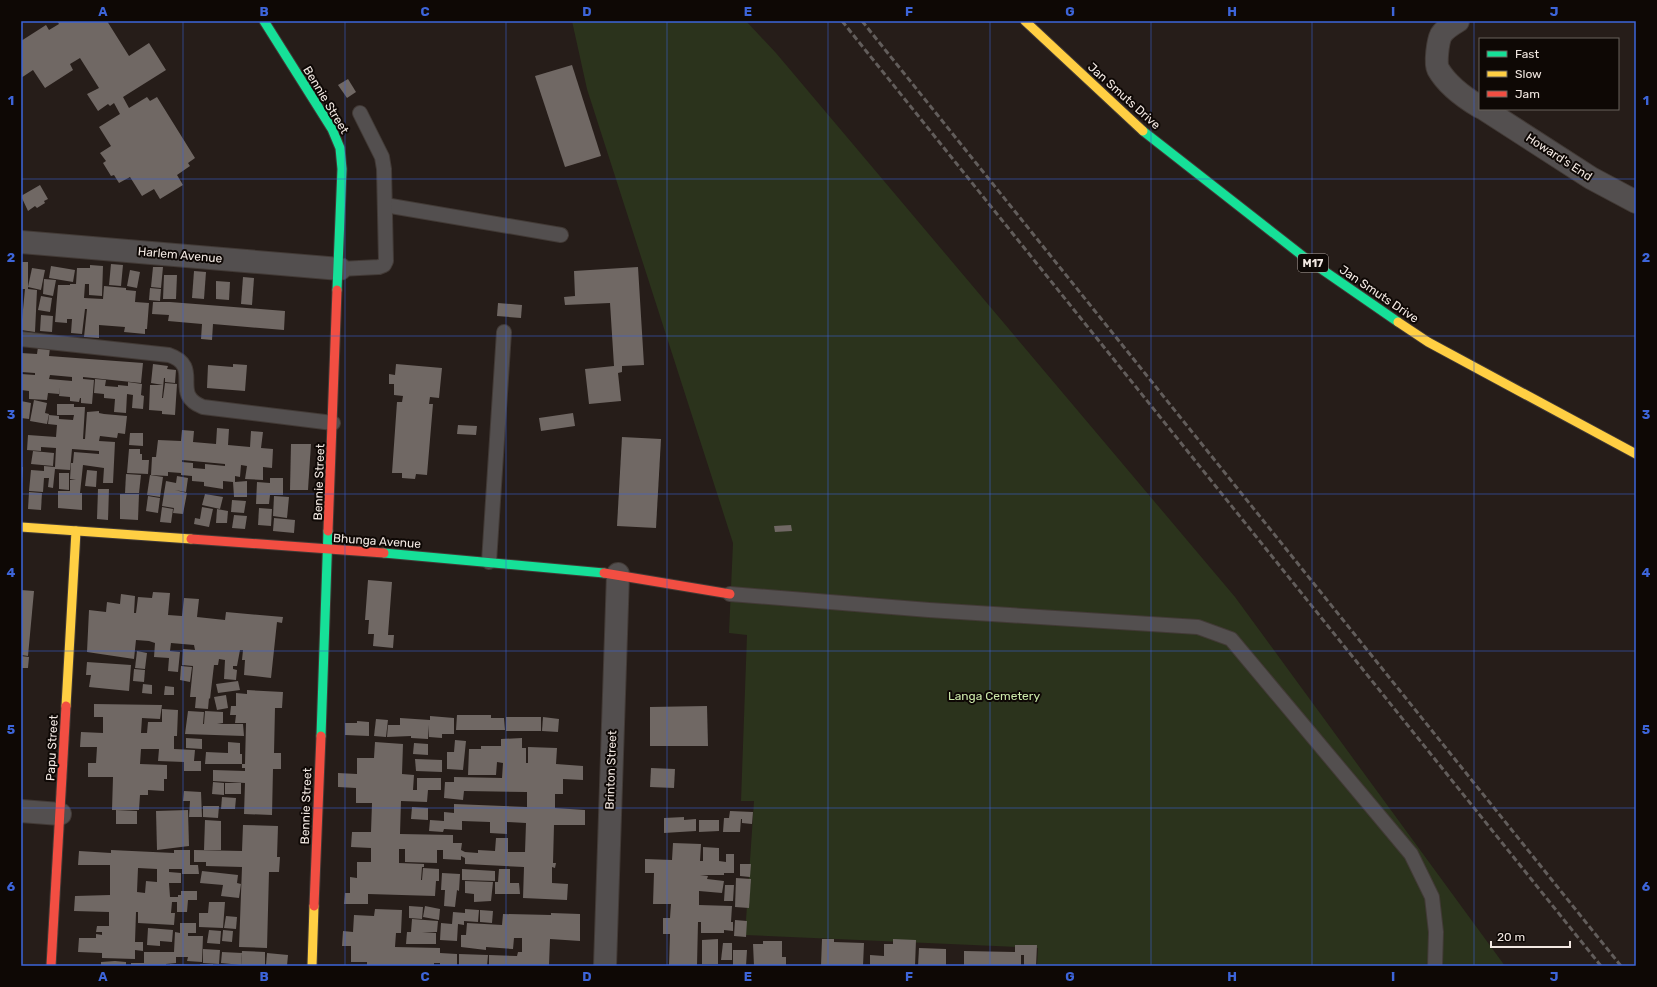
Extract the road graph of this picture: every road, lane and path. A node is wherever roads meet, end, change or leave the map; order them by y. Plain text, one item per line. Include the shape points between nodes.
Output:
1 (264, 21) edge
2 (1025, 21) edge
3 (1458, 21) edge
4 (1479, 106) edge
5 (1486, 110) edge
6 (360, 113) dead end
7 (1636, 202) edge
8 (385, 205) junction
9 (561, 235) dead end
10 (21, 242) edge
11 (340, 268) junction
12 (504, 332) dead end
13 (21, 339) edge
14 (333, 423) junction
15 (1636, 454) edge
16 (21, 526) edge
17 (76, 531) junction
18 (329, 549) junction
19 (489, 562) junction
20 (618, 574) junction
21 (730, 594) joint
22 (21, 811) edge
23 (60, 814) junction
24 (51, 966) edge
25 (312, 966) edge
26 (604, 966) edge
27 (1435, 966) edge

1 - 11 street, Bennie Street via 332,128 340,148
2 - 15 street, Jan Smuts Drive / M17 via 1135,125 1304,257 1428,342
3 - 4 street via 1442,34 1437,50 1437,68 1448,82
5 - 7 street, Howard's End via 1591,178
6 - 8 lane via 382,156
8 - 9 lane
8 - 11 lane via 384,265
10 - 11 street, Harlem Avenue
11 - 14 street, Bennie Street
12 - 19 lane
13 - 14 lane via 169,355 179,358 185,366 188,396 194,404
14 - 18 street, Bennie Street
16 - 17 street, Bhunga Avenue
17 - 18 street, Bhunga Avenue
17 - 23 street, Papu Street
18 - 19 street, Bhunga Avenue
18 - 25 street, Bennie Street
19 - 20 street, Bhunga Avenue
20 - 21 street, Bhunga Avenue
20 - 26 street, Brinton Street
21 - 27 lane via 1198,627 1231,639 1411,854 1432,897 1436,932
22 - 23 street
23 - 24 street, Papu Street

